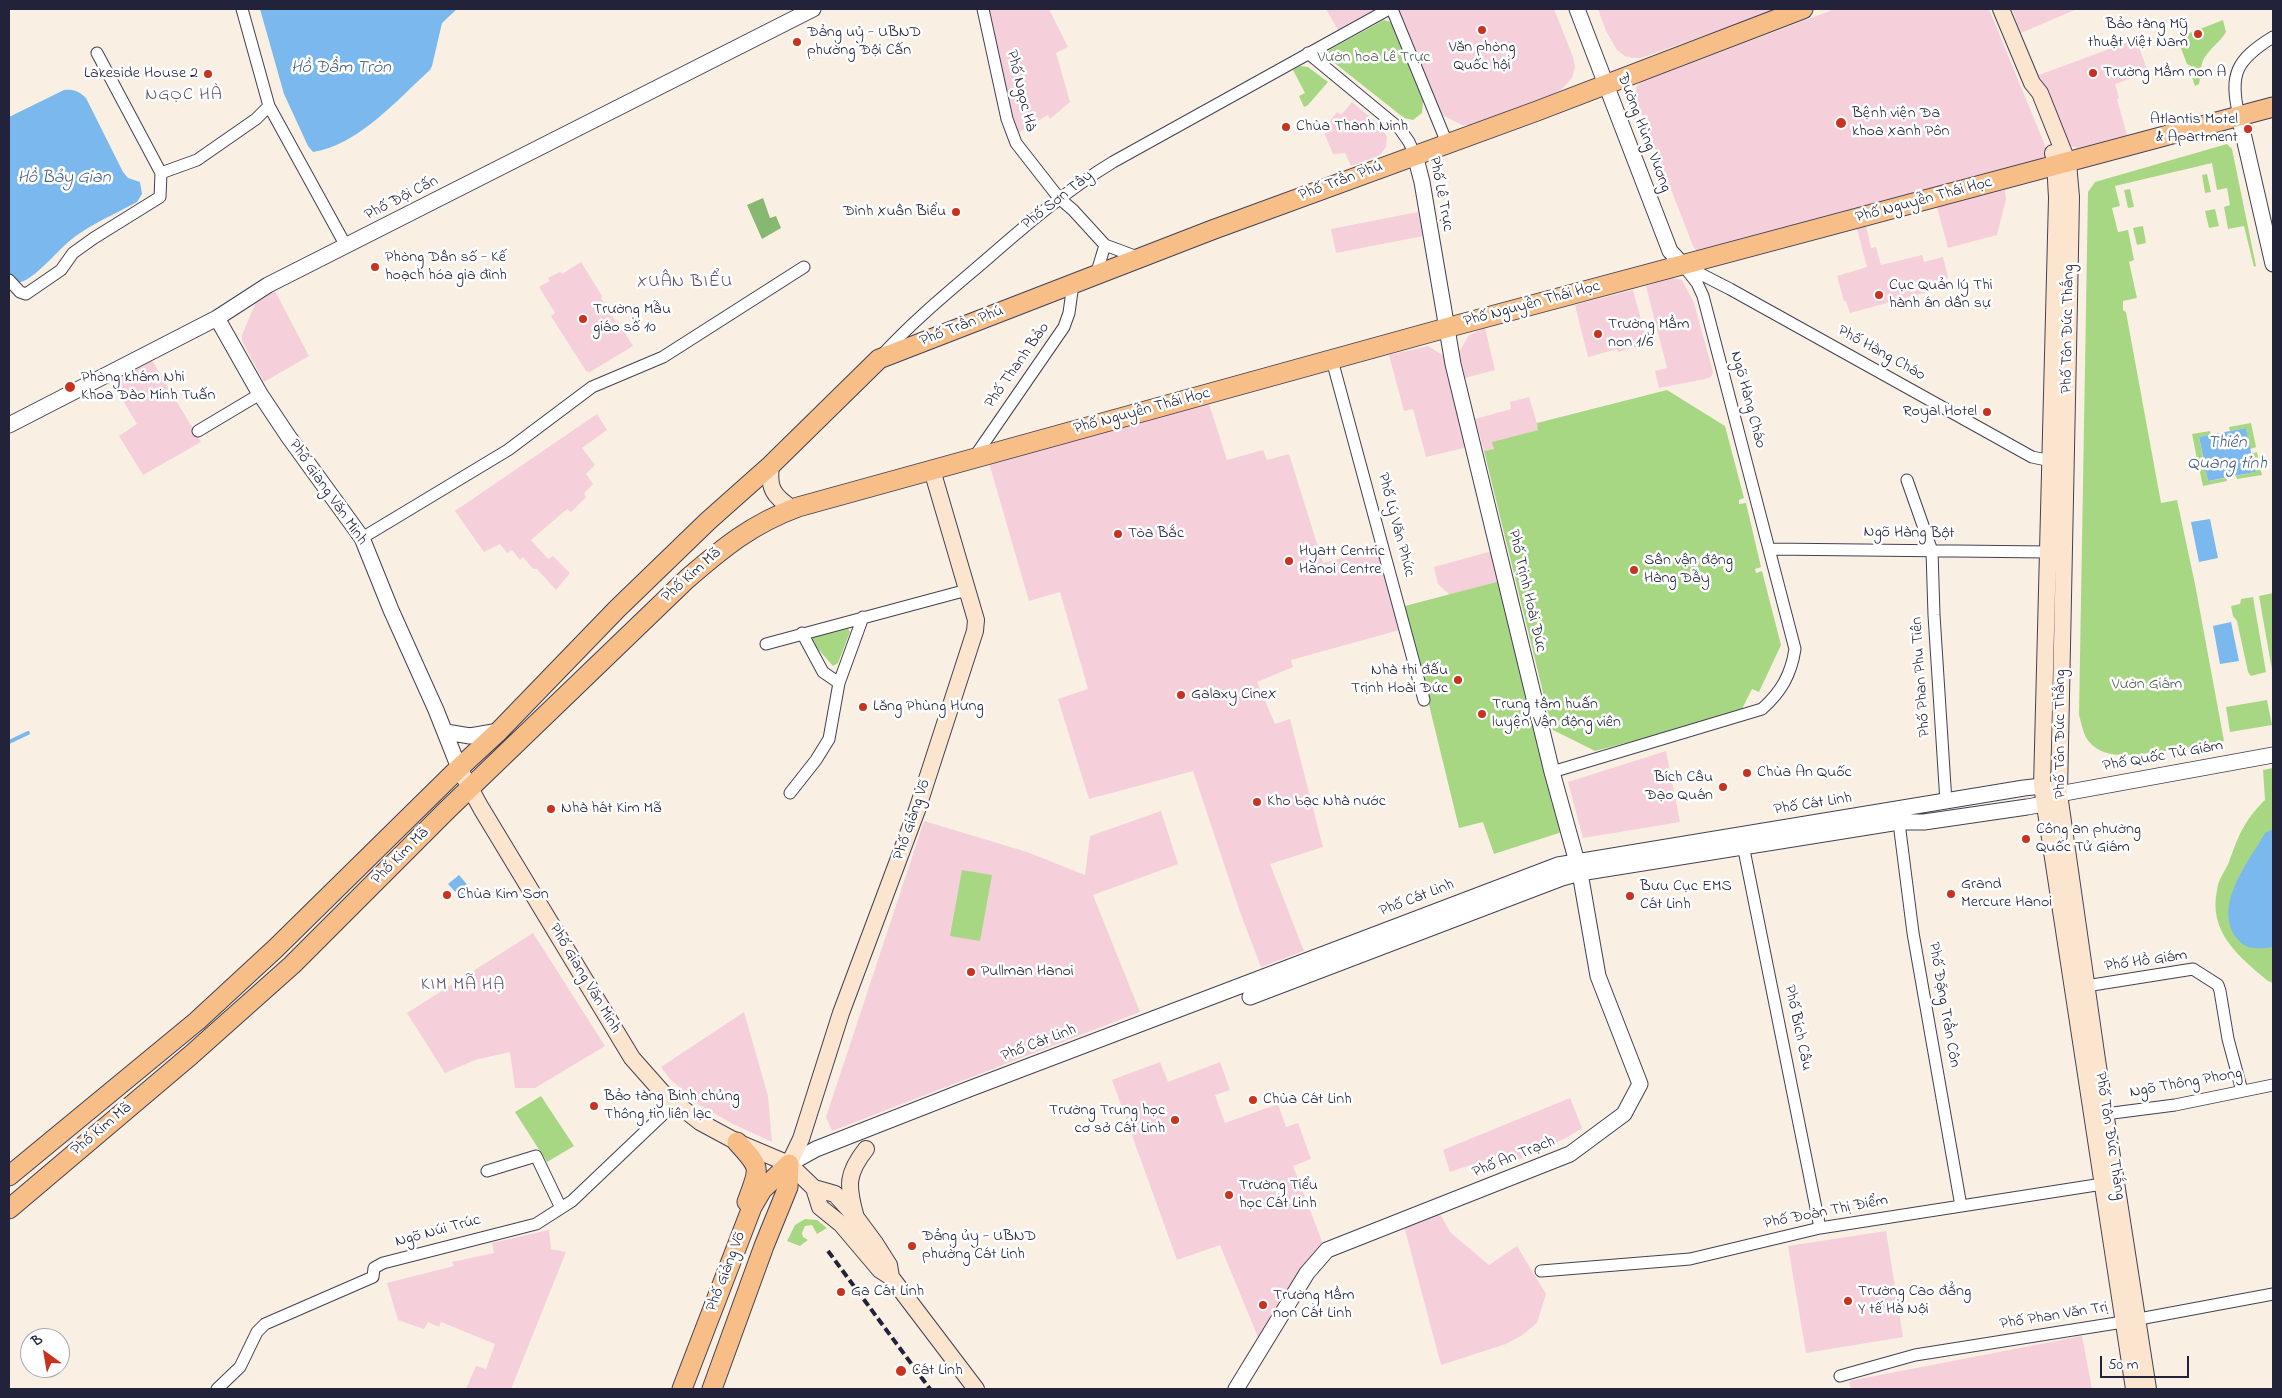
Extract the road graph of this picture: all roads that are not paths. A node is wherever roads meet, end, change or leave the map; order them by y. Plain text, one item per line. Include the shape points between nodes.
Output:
1 (242, 9) edge
2 (813, 9) edge
3 (984, 9) edge
4 (1390, 9) edge
5 (1577, 9) edge
6 (1803, 9) edge
7 (2001, 9) edge
8 (2273, 37) edge
9 (97, 53) dead end
10 (1308, 53) junction
11 (1605, 83) junction
12 (269, 106) junction
13 (2273, 107) edge
14 (2238, 116) junction
15 (1447, 143) junction
16 (1415, 156) junction
17 (2062, 164) junction
18 (161, 173) junction
19 (1059, 198) junction
20 (1105, 245) junction
21 (346, 246) junction
22 (1140, 258) junction
23 (2273, 264) edge
24 (1683, 265) junction
25 (804, 267) dead end
26 (1096, 275) junction
27 (9, 280) edge
28 (1073, 284) junction
29 (217, 318) junction
30 (1446, 328) junction
31 (879, 359) junction
32 (1332, 360) junction
33 (260, 394) junction
34 (9, 425) edge
35 (198, 431) dead end
36 (973, 459) junction
37 (773, 462) junction
38 (2058, 462) junction
39 (932, 470) junction
40 (1907, 480) dead end
41 (793, 509) junction
42 (708, 521) junction
43 (362, 538) junction
44 (727, 544) junction
45 (1770, 549) junction
46 (1932, 551) junction
47 (2048, 552) junction
48 (967, 590) junction
49 (863, 617) junction
50 (802, 633) junction
51 (766, 644) dead end
52 (839, 683) junction
53 (1424, 700) dead end
54 (499, 731) junction
55 (446, 732) junction
56 (2273, 755) edge
57 (459, 768) junction
58 (1552, 772) junction
59 (2042, 786) junction
60 (469, 789) junction
61 (790, 793) dead end
62 (2059, 794) junction
63 (1946, 802) junction
64 (2044, 804) junction
65 (1898, 816) junction
66 (1742, 841) junction
67 (1578, 867) junction
68 (276, 948) junction
69 (292, 965) junction
70 (2086, 986) junction
71 (2086, 1035) junction
72 (2273, 1085) edge
73 (2242, 1091) junction
74 (674, 1104) junction
75 (2105, 1114) junction
76 (737, 1142) junction
77 (866, 1149) dead end
78 (789, 1164) junction
79 (488, 1171) dead end
80 (9, 1176) edge
81 (2109, 1183) junction
82 (812, 1185) junction
83 (782, 1204) junction
84 (1961, 1206) junction
85 (561, 1208) junction
86 (9, 1209) edge
87 (855, 1216) junction
88 (745, 1224) junction
89 (1820, 1228) junction
90 (1541, 1272) dead end
91 (891, 1277) junction
92 (2273, 1294) edge
93 (2130, 1321) junction
94 (1840, 1376) dead end
95 (217, 1389) edge
96 (682, 1389) edge
97 (712, 1389) edge
98 (976, 1389) edge
99 (1236, 1389) edge
100 (2134, 1389) edge
101 (2148, 1389) edge

1 - 12 street
2 - 21 street, Phố Đội Cấn
3 - 19 street, Phố Ngọc Hà via 1011,133 1026,158
4 - 10 street, Phố Sơn Tây
4 - 15 street
5 - 11 street, Đường Hùng Vương
6 - 11 main road, Phố Trần Phú
7 - 17 main road, Phố Tôn Đức Thắng via 2032,82 2031,99
8 - 14 street via 2253,52 2235,74
9 - 18 street
10 - 16 street, Phố Lê Trực via 1400,129
10 - 19 street, Phố Sơn Tây via 1113,162
11 - 15 main road, Phố Trần Phú
11 - 24 street, Đường Hùng Vương via 1670,251
12 - 18 street via 256,119 197,160
12 - 21 street
13 - 14 main road, Phố Nguyễn Thái Học
14 - 17 main road, Phố Nguyễn Thái Học
14 - 23 street
15 - 16 main road, Phố Trần Phú
16 - 22 main road, Phố Trần Phú
16 - 30 street, Phố Lê Trực
17 - 24 main road, Phố Nguyễn Thái Học
17 - 38 main road, Phố Tôn Đức Thắng via 2057,198
18 - 27 street via 160,197 74,253 61,270 26,294
19 - 20 street
19 - 31 street, Phố Sơn Tây via 914,322
20 - 22 street
20 - 26 street
21 - 29 street, Phố Đội Cấn via 268,285
22 - 26 main road, Phố Trần Phú
24 - 30 main road, Phố Nguyễn Thái Học
24 - 38 street, Phố Hàng Cháo via 1730,288 2032,457
24 - 45 street, Ngõ Hàng Cháo via 1703,296
25 - 43 street via 663,357 592,386 508,450
26 - 28 main road, Phố Trần Phú
28 - 31 main road, Phố Trần Phú
28 - 36 street, Phố Thanh Bảo via 1064,327
29 - 33 street, Phố Giang Văn Minh
29 - 34 street, Phố Đội Cấn
30 - 32 main road, Phố Nguyễn Thái Học
30 - 58 street, Phố Trịnh Hoài Đức
31 - 37 main road, Phố Sơn Tây
32 - 36 main road, Phố Nguyễn Thái Học
32 - 53 street, Phố Lý Văn Phức
33 - 35 street
33 - 43 street, Phố Giang Văn Minh
36 - 39 main road, Phố Nguyễn Thái Học
37 - 41 main road via 769,481 772,490
37 - 42 main road, Phố Kim Mã
38 - 47 main road, Phố Tôn Đức Thắng
38 - 62 main road, Phố Tôn Đức Thắng
39 - 41 main road, Phố Nguyễn Thái Học
39 - 48 main road, Phố Giảng Võ
40 - 46 street, Phố Phan Phu Tiên
41 - 44 main road, Phố Kim Mã via 749,529
42 - 44 main road
42 - 54 main road, Phố Kim Mã
43 - 55 street, Phố Giang Văn Minh
44 - 60 main road, Phố Kim Mã
45 - 46 street, Ngõ Hàng Bột
45 - 58 street, Ngõ Hàng Cháo via 1795,649 1792,667 1775,698 1762,709 1741,717
46 - 47 street, Ngõ Hàng Bột
46 - 63 street, Phố Phan Phu Tiên
47 - 59 main road, Phố Tôn Đức Thắng
48 - 49 street
48 - 78 main road, Phố Giảng Võ via 976,626 963,670 917,810 841,1013 801,1139
49 - 50 street
49 - 52 street
50 - 51 street
50 - 52 street via 823,672
52 - 61 street via 829,738
54 - 55 street via 470,736
54 - 57 main road, Phố Kim Mã
55 - 57 street, Phố Giang Văn Minh
56 - 62 street, Phố Quốc Tử Giám
57 - 60 main road, Phố Giang Văn Minh
57 - 68 main road, Phố Kim Mã
58 - 67 street, Phố Trịnh Hoài Đức
59 - 62 street
59 - 63 street, Phố Cát Linh
59 - 64 main road, Phố Tôn Đức Thắng
60 - 69 main road, Phố Kim Mã
60 - 74 main road, Phố Giang Văn Minh via 632,1058
62 - 64 street, Phố Cát Linh
62 - 70 main road, Phố Tôn Đức Thắng
63 - 65 street, Phố Cát Linh
64 - 65 street, Phố Cát Linh via 1924,822
64 - 71 main road, Phố Tôn Đức Thắng
65 - 66 street, Phố Cát Linh
65 - 84 street, Phố Đặng Trần Côn via 1913,933
66 - 67 street, Phố Cát Linh
66 - 89 street, Phố Bích Câu
67 - 78 street, Phố Cát Linh via 1549,868 1248,990 816,1150
67 - 99 street, Phố An Trạch via 1598,976 1640,1084 1624,1114 1570,1154 1327,1250 1307,1273
68 - 69 main road
68 - 80 main road, Phố Kim Mã via 197,1022
69 - 86 main road, Phố Kim Mã
70 - 71 main road, Phố Tôn Đức Thắng
70 - 73 street, Phố Hồ Giám via 2193,969 2218,985
71 - 75 main road, Phố Tôn Đức Thắng
71 - 81 main road, Phố Tôn Đức Thắng
72 - 73 street, Ngõ Thông Phong
73 - 75 street, Ngõ Thông Phong via 2175,1106
74 - 76 main road, Phố Giang Văn Minh
74 - 85 street, Ngõ Núi Trúc
75 - 81 main road, Phố Tôn Đức Thắng
76 - 78 main road, Phố Giang Văn Minh
76 - 88 main road via 754,1160 758,1171 746,1204
77 - 87 main road via 850,1177
78 - 82 main road
78 - 83 main road, Phố Giảng Võ via 790,1178
78 - 88 main road, Phố Giảng Võ via 762,1190
79 - 85 street via 536,1156
81 - 84 street, Phố Đoàn Thị Điểm
81 - 93 main road, Phố Tôn Đức Thắng
82 - 83 main road
82 - 87 main road via 834,1194
82 - 91 main road via 820,1207 841,1224 880,1270
83 - 97 main road, Phố Giảng Võ
84 - 89 street, Phố Đoàn Thị Điểm
85 - 95 street, Ngõ Núi Trúc via 536,1224 383,1263 374,1268 373,1277 368,1280 264,1324 240,1367
87 - 91 main road via 889,1265
88 - 96 main road, Phố Giảng Võ
89 - 90 street, Phố Đoàn Thị Điểm via 1690,1259
91 - 98 main road
92 - 93 street, Phố Phan Văn Trị
93 - 94 street, Phố Phan Văn Trị via 1915,1355
93 - 100 main road, Phố Tôn Đức Thắng
93 - 101 main road, Phố Tôn Đức Thắng

